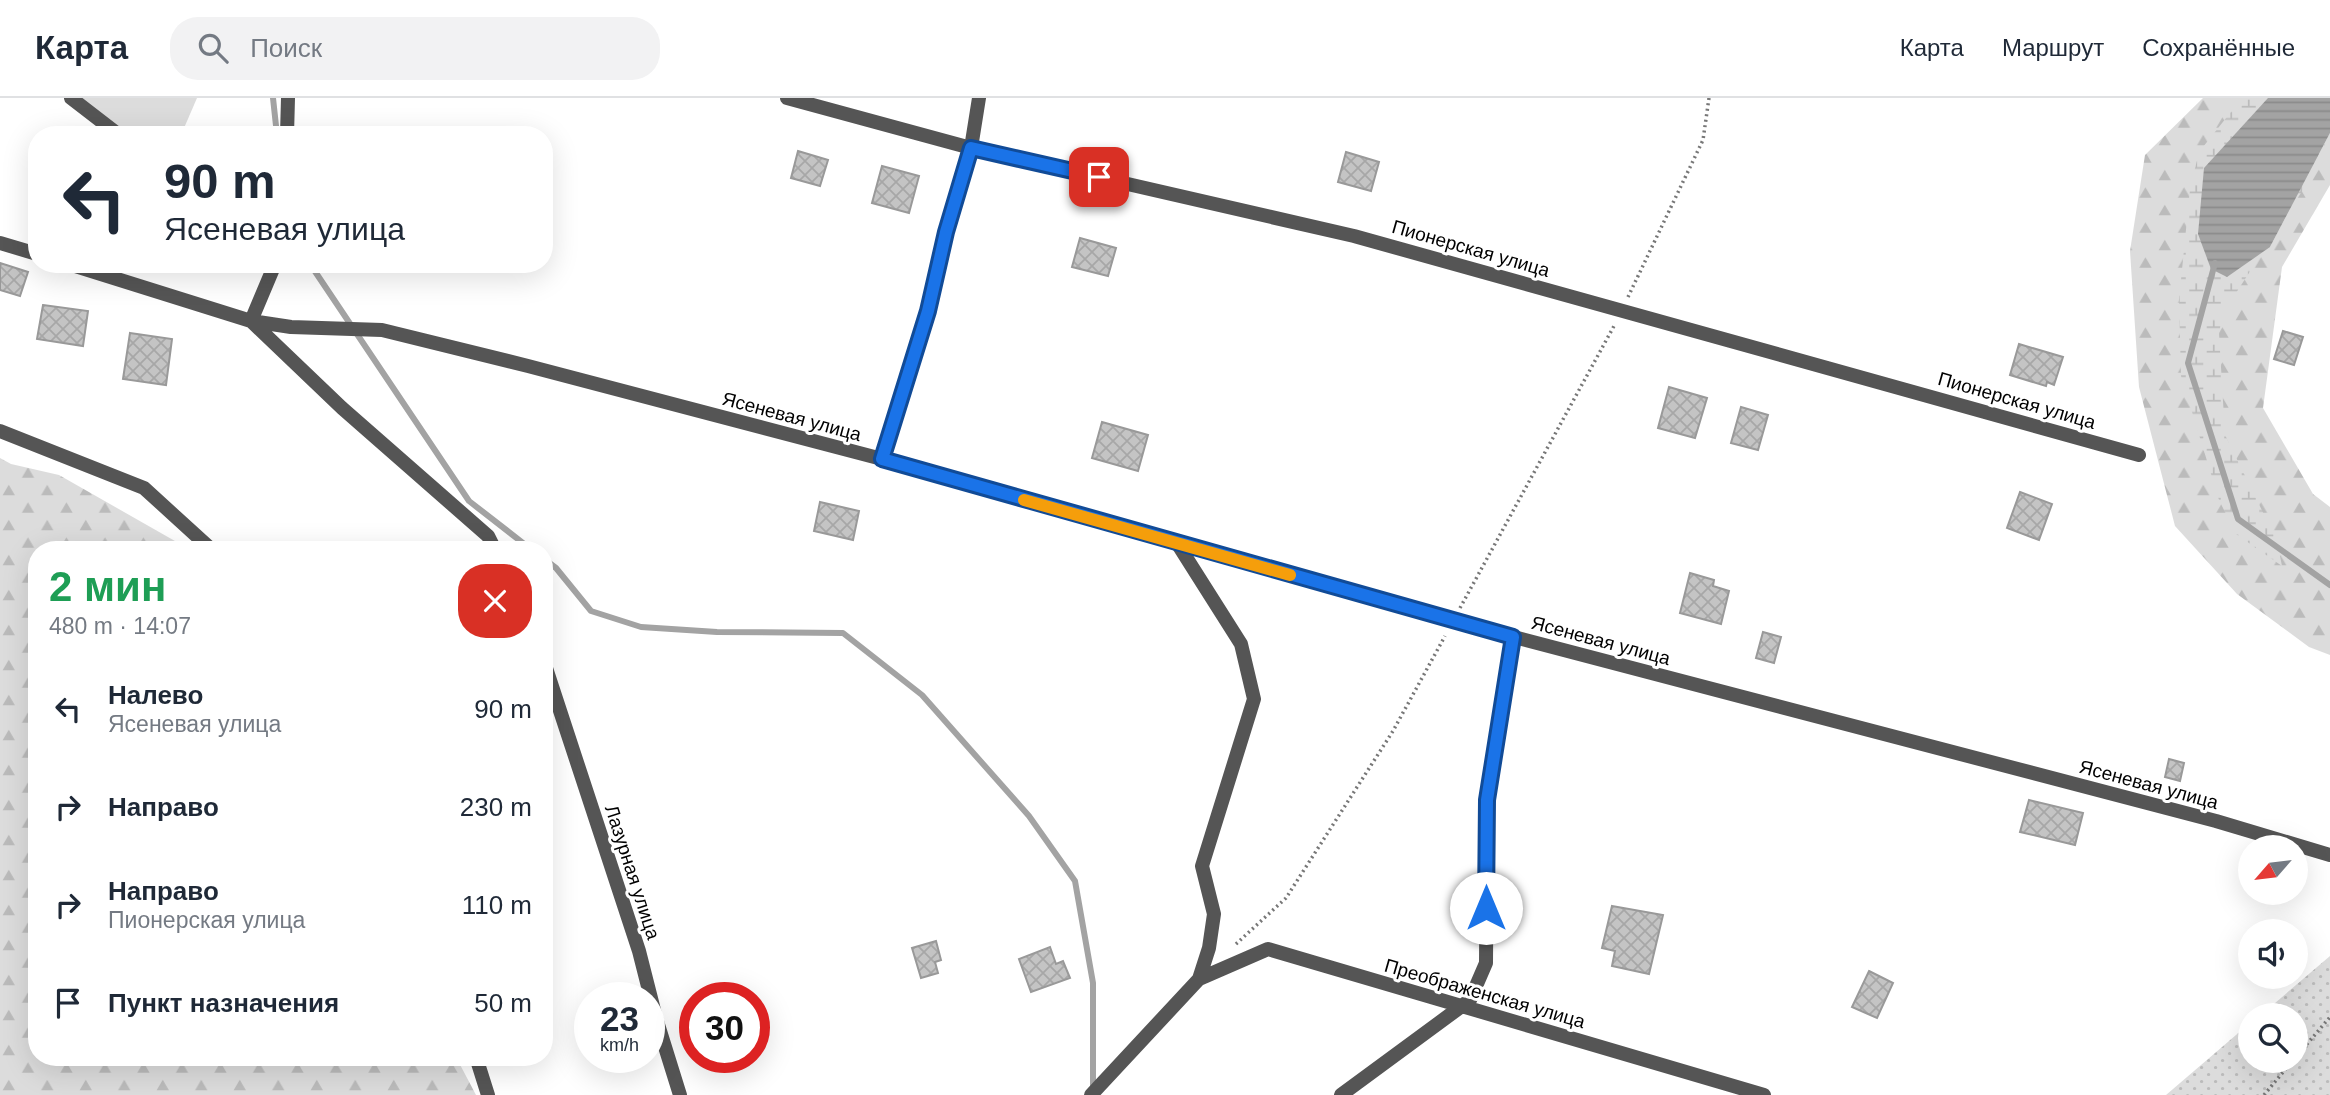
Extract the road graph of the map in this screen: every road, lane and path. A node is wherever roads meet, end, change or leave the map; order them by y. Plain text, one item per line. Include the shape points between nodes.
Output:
1 (71, 98) edge
2 (288, 98) edge
3 (787, 98) edge
4 (979, 98) edge
5 (1709, 98) edge
6 (107, 126) edge
7 (288, 126) edge
8 (971, 148) junction
9 (0, 243) edge
10 (28, 251) edge
11 (98, 273) edge
12 (271, 273) edge
13 (1623, 310) junction
14 (251, 320) junction
15 (0, 431) edge
16 (2139, 455) dead end
17 (882, 459) junction
18 (202, 541) edge
19 (490, 541) edge
20 (1177, 543) junction
21 (1453, 621) junction
22 (1513, 637) junction
23 (553, 689) edge
24 (2330, 855) edge
25 (1228, 952) dead end
26 (1199, 979) junction
27 (1462, 1006) junction
28 (2330, 1017) edge
29 (2308, 1043) edge
30 (479, 1066) edge
31 (2283, 1073) edge
32 (488, 1095) edge
33 (680, 1095) edge
34 (1091, 1095) edge
35 (1341, 1095) edge
36 (1764, 1095) edge
37 (2264, 1095) edge

1 - 6 street
2 - 7 street
3 - 8 street, Пионерская улица
4 - 8 street
5 - 13 path via 1703,140
8 - 13 street, Пионерская улица via 1354,236
8 - 17 street via 928,311
9 - 10 street
11 - 14 street, Ясеневая улица
12 - 14 street
13 - 16 street, Пионерская улица
13 - 21 path
14 - 17 street, Ясеневая улица via 291,327 382,330
14 - 19 street
15 - 18 street via 144,488
17 - 20 street, Ясеневая улица
20 - 21 street, Ясеневая улица
20 - 26 street via 1241,644 1254,699 1202,866 1214,914
21 - 22 street, Ясеневая улица
21 - 25 path via 1393,731 1286,898
22 - 24 street, Ясеневая улица
22 - 27 street via 1487,800 1486,963 1470,1000
23 - 33 street, Лазурная улица via 639,951
26 - 27 street, Преображенская улица via 1268,948
26 - 34 street
27 - 35 street
27 - 36 street, Преображенская улица
28 - 29 path
30 - 32 street
31 - 37 path

